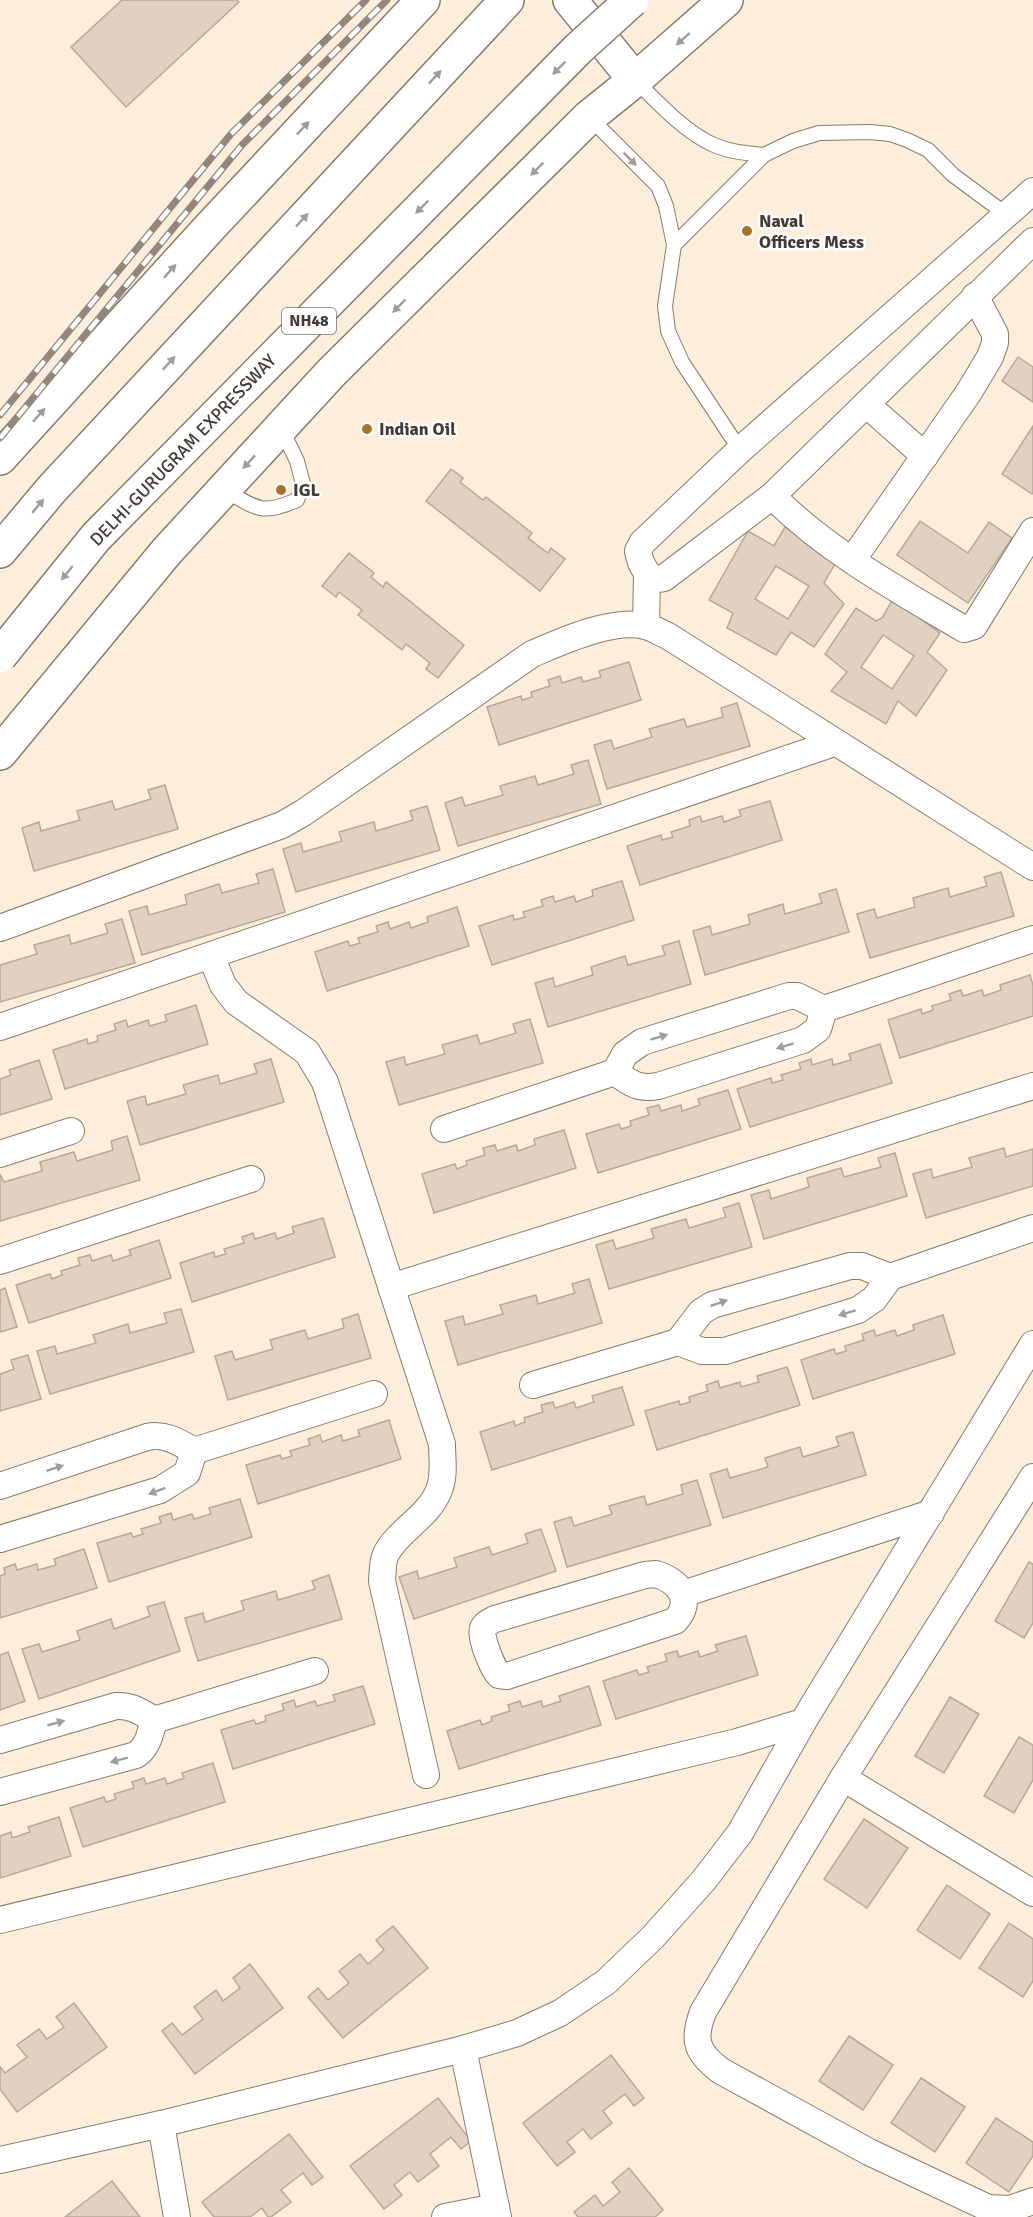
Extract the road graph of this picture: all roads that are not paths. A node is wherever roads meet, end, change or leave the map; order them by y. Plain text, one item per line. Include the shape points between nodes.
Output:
1 (423, 0) edge
2 (570, 0) edge
3 (632, 0) edge
4 (726, 0) edge
5 (503, 5) edge
6 (635, 80) junction
7 (589, 117) junction
8 (764, 155) junction
9 (1033, 190) edge
10 (1007, 215) junction
11 (1033, 232) edge
12 (1033, 241) edge
13 (674, 244) junction
14 (975, 296) junction
15 (866, 404) junction
16 (281, 428) junction
17 (740, 450) junction
18 (925, 456) junction
19 (0, 458) edge
20 (224, 490) junction
21 (772, 496) junction
22 (1033, 531) edge
23 (0, 551) edge
24 (853, 559) junction
25 (647, 573) junction
26 (646, 626) junction
27 (0, 656) edge
28 (834, 743) junction
29 (0, 753) edge
30 (1033, 867) edge
31 (0, 928) edge
32 (1033, 939) edge
33 (211, 956) junction
34 (824, 1009) junction
35 (0, 1027) edge
36 (615, 1072) junction
37 (1033, 1086) edge
38 (444, 1129) dead end
39 (71, 1131) dead end
40 (0, 1154) edge
41 (251, 1179) dead end
42 (1033, 1228) edge
43 (0, 1262) edge
44 (890, 1277) junction
45 (391, 1287) junction
46 (678, 1342) junction
47 (1033, 1344) edge
48 (533, 1385) dead end
49 (374, 1394) dead end
50 (194, 1451) junction
51 (1033, 1477) edge
52 (0, 1486) edge
53 (930, 1513) junction
54 (0, 1539) edge
55 (683, 1594) junction
56 (315, 1671) dead end
57 (154, 1720) junction
58 (803, 1722) junction
59 (0, 1740) edge
60 (426, 1775) dead end
61 (843, 1778) junction
62 (0, 1792) edge
63 (1033, 1893) edge
64 (0, 1920) edge
65 (463, 2049) junction
66 (161, 2124) junction
67 (0, 2160) edge
68 (1033, 2201) edge
69 (497, 2212) edge
70 (177, 2217) edge
71 (445, 2217) edge

19 -> 1 main road
2 - 6 main road
3 -> 27 main road, DELHI-GURUGRAM EXPRESSWAY / NH48, bridge via 578,49 96,537
4 -> 6 main road
23 -> 5 main road via 51,490
6 - 7 main road
6 - 8 lane via 675,119 712,144
7 -> 13 lane via 658,186
7 -> 16 main road
8 - 10 lane via 819,133 890,134 928,150 953,175
8 - 13 lane
9 - 10 street
10 - 11 street
10 - 17 street
12 - 14 street
13 - 17 lane via 665,306 668,331 682,362
14 - 15 street
14 - 18 street via 995,334 994,348
15 - 18 street
15 - 21 street
16 -> 20 main road
16 - 20 lane via 303,484 297,500 263,510
17 - 25 street via 642,543 639,557
18 - 24 street
20 - 29 main road via 167,551
21 - 24 street via 796,520
21 - 25 street via 664,578 658,580
22 - 24 street via 974,626 967,629
25 - 26 street
26 - 28 street via 668,636
26 - 31 street via 614,626 532,654 282,825
28 - 30 street
28 - 33 street
32 - 34 street
33 - 35 street
33 - 45 street via 223,985 236,1002 307,1052 316,1065 325,1082
36 -> 34 street via 625,1054 642,1042 789,996
34 -> 36 street via 818,1029 803,1040 658,1086 636,1086
36 - 38 street
37 - 45 street
39 - 40 street
41 - 43 street
42 - 44 street
44 -> 46 street via 867,1305 725,1351 702,1351
46 -> 44 street via 701,1312 712,1305 850,1266 862,1266
45 - 60 street via 442,1444 440,1490 386,1553 382,1581
46 - 48 street
47 - 53 street
49 - 50 street
52 -> 50 street via 156,1435
50 -> 54 street via 187,1473 160,1490
51 - 61 street
53 - 55 street
53 - 58 street
55 - 55 street via 681,1614 675,1621 507,1676 499,1676 495,1670 482,1634 484,1625 495,1619 645,1575 667,1578
56 - 57 street
59 -> 57 street via 116,1706 136,1709
57 -> 62 street via 148,1740 136,1755
58 - 64 street via 737,1742
58 - 65 street via 740,1833 653,1937 606,1982 560,2013 517,2033
61 - 63 street
61 - 68 street via 702,2012 696,2039 701,2051 722,2071 869,2152 988,2208 1010,2209
65 - 66 street
65 - 69 street
66 - 67 street
66 - 70 street
69 - 71 street

